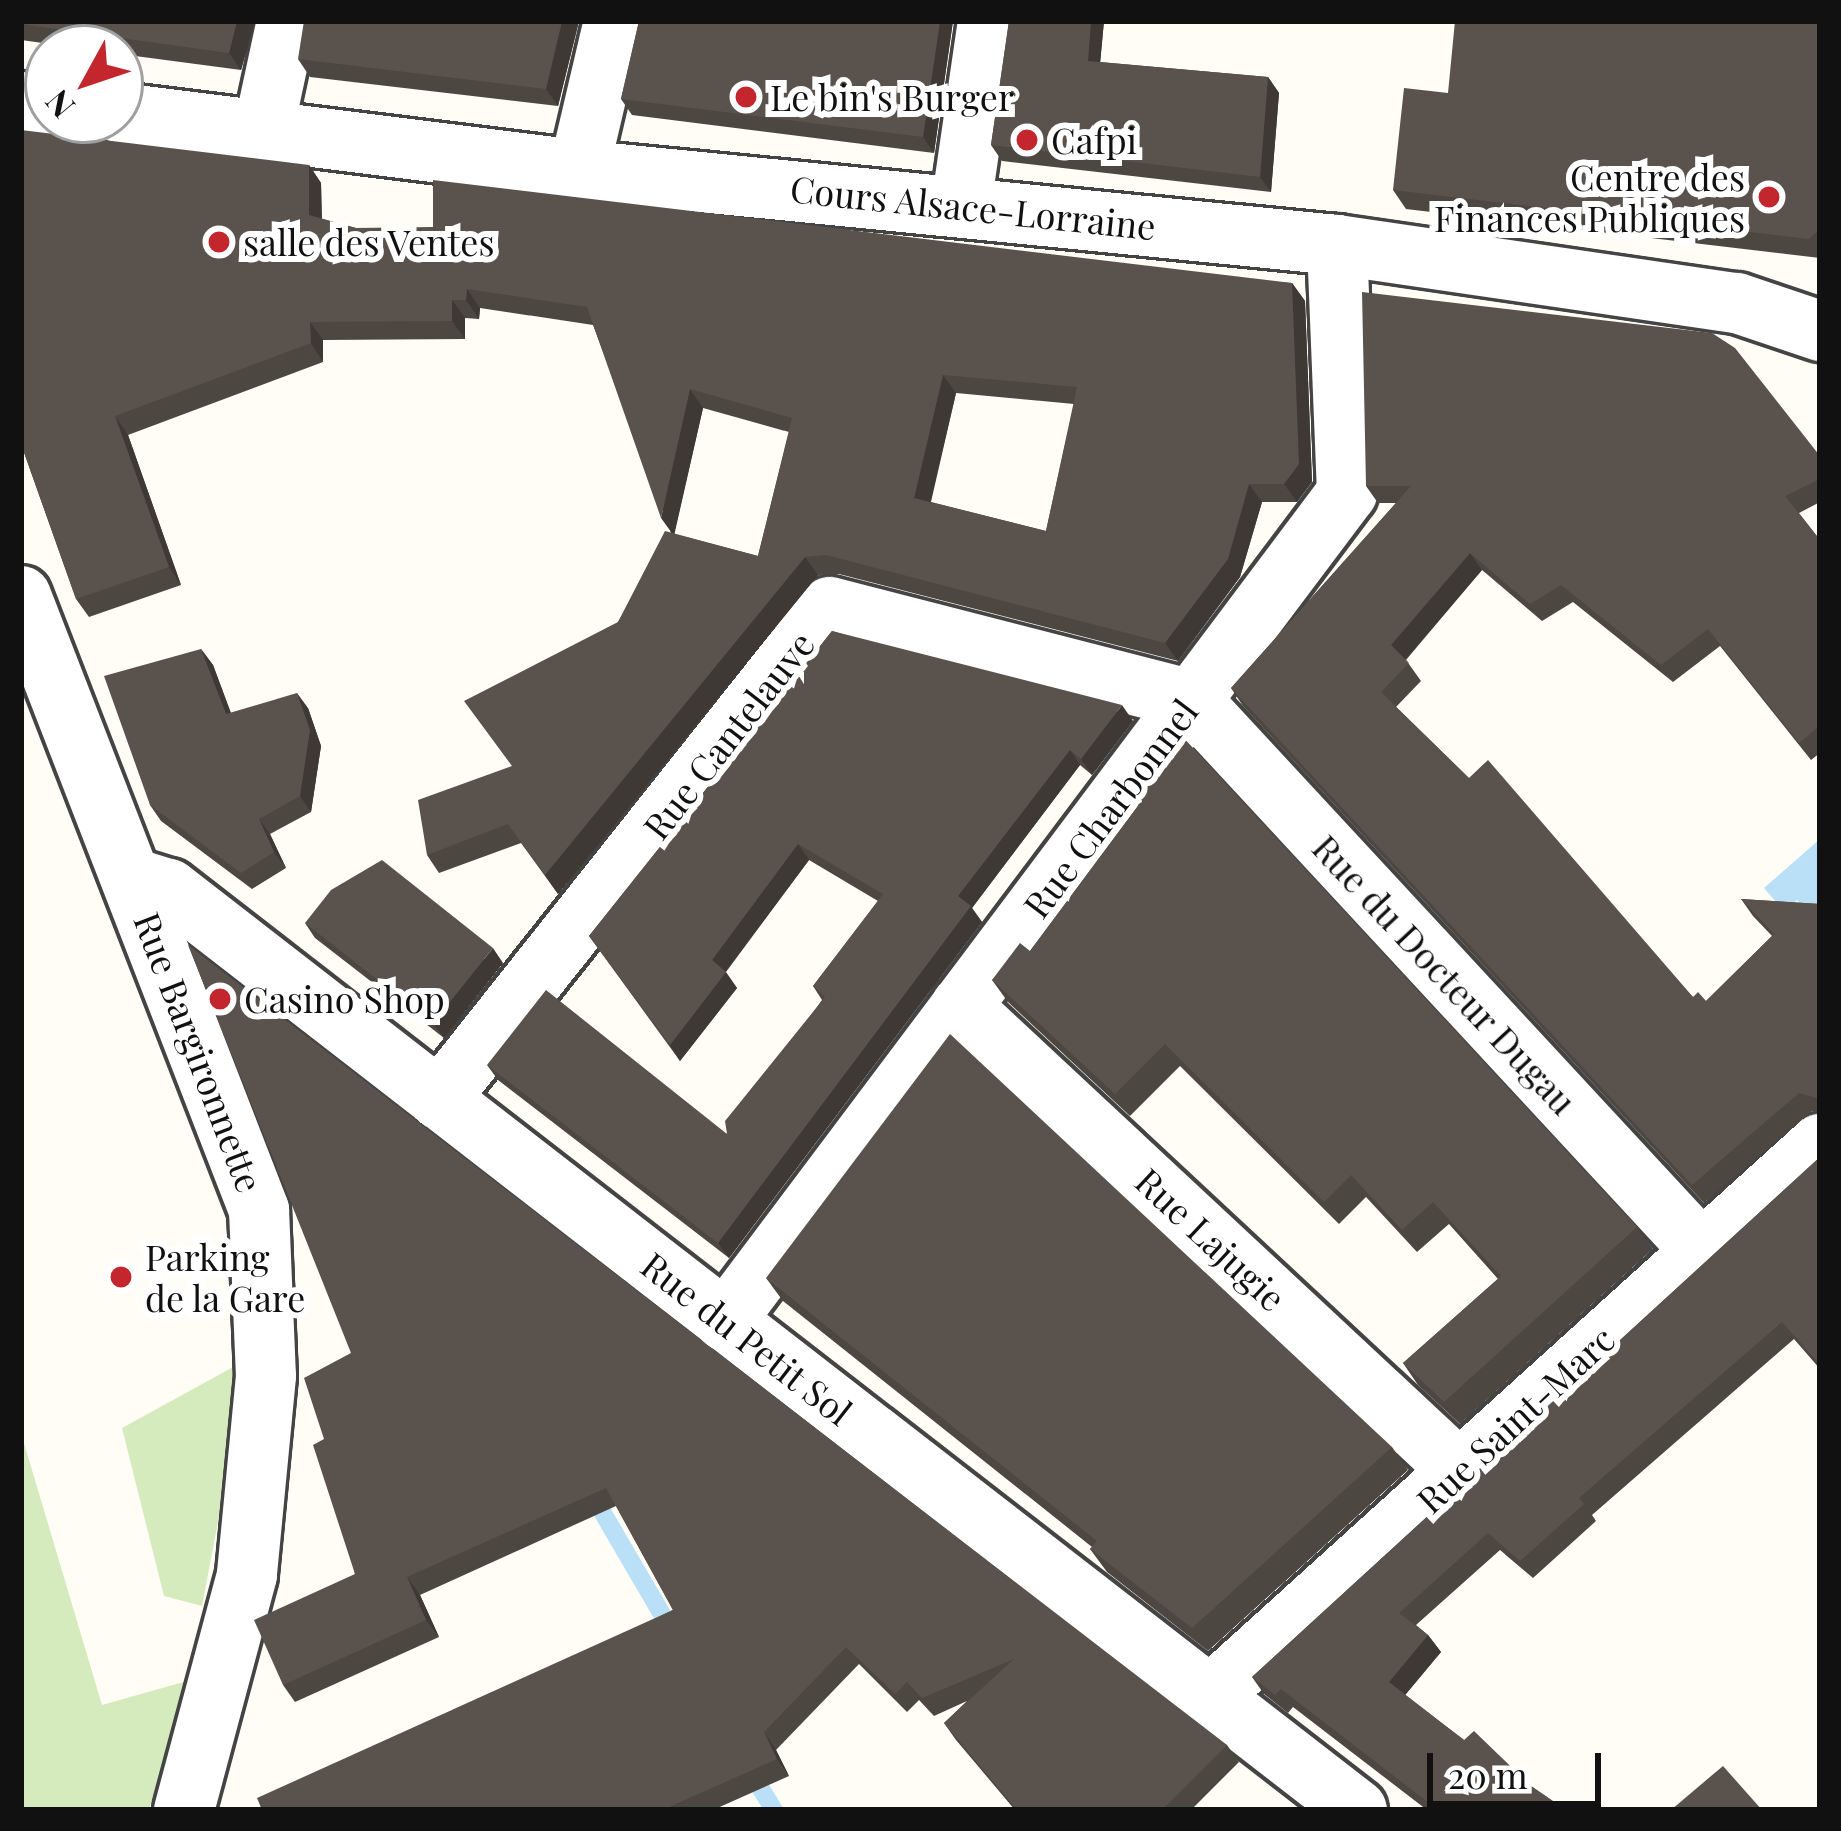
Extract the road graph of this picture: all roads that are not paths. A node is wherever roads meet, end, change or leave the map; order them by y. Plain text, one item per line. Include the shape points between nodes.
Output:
1 (286, 21) edge
2 (614, 21) edge
3 (988, 21) edge
4 (144, 116) edge
5 (264, 128) junction
6 (579, 170) junction
7 (961, 206) junction
8 (1337, 245) junction
9 (1820, 332) edge
10 (21, 596) edge
11 (1191, 700) junction
12 (132, 878) junction
13 (961, 1006) junction
14 (439, 1099) junction
15 (1820, 1144) edge
16 (1699, 1248) junction
17 (725, 1321) junction
18 (1460, 1471) junction
19 (1210, 1696) junction
20 (184, 1810) edge
21 (1357, 1810) edge

1 - 5 street
2 - 6 street
3 - 7 street
4 - 5 street, Cours Alsace-Lorraine
5 - 6 street, Cours Alsace-Lorraine
6 - 7 street, Cours Alsace-Lorraine
7 - 8 street, Cours Alsace-Lorraine
8 - 9 street, Cours Alsace-Lorraine via 1737,304
8 - 11 street, Rue Charbonnel via 1347,493
10 - 12 street, Rue Bargironnette
11 - 13 street, Rue Charbonnel
11 - 14 street, Rue Cantelauve via 830,607
11 - 16 street, Rue du Docteur Dugau
12 - 14 street, Rue du Petit Sol via 170,889
12 - 20 street, Rue Bargironnette via 259,1210 266,1376 247,1575
13 - 17 street, Rue Charbonnel
13 - 18 street, Rue Lajugie
14 - 17 street, Rue du Petit Sol
15 - 16 street, Rue Saint-Marc
16 - 18 street, Rue Saint-Marc
17 - 19 street, Rue du Petit Sol
18 - 19 street, Rue Saint-Marc
19 - 21 street, Rue du Petit Sol

